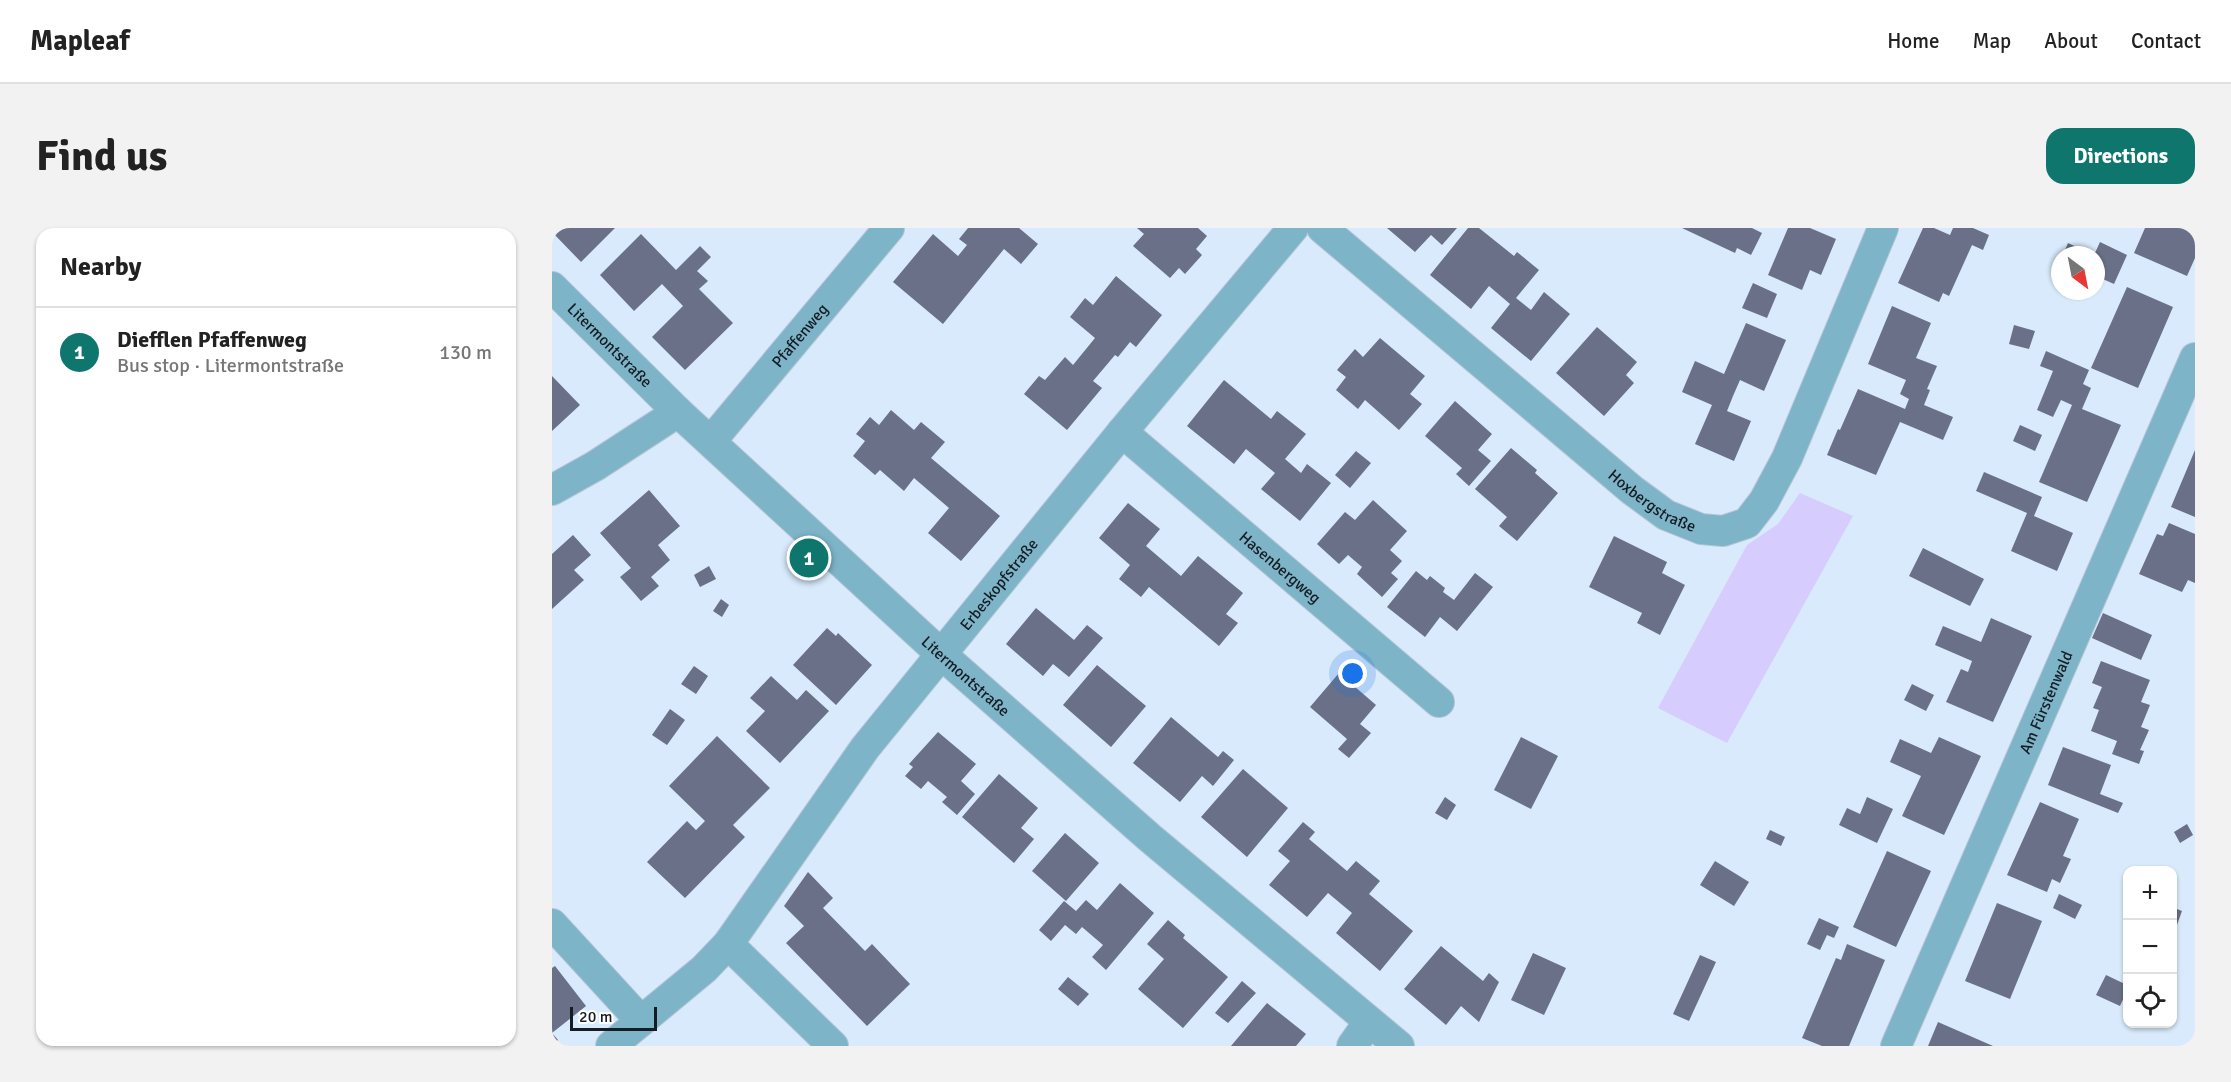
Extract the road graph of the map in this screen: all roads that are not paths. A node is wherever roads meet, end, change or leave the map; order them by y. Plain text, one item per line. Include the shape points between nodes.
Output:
1 (889, 228) edge
2 (1293, 228) edge
3 (1322, 228) edge
4 (1883, 228) edge
5 (552, 287) edge
6 (2195, 358) edge
7 (678, 412) junction
8 (1122, 432) junction
9 (711, 441) junction
10 (552, 490) edge
11 (941, 654) junction
12 (1439, 702) dead end
13 (552, 924) edge
14 (728, 944) junction
15 (641, 1021) junction
16 (1369, 1022) junction
17 (611, 1046) edge
18 (833, 1046) edge
19 (1352, 1046) edge
20 (1400, 1046) edge
21 (1896, 1046) edge

1 - 9 street, Pfaffenweg
2 - 8 street, Erbeskopfstraße
3 - 4 street, Hoxbergstraße via 1632,490 1666,515 1701,530 1723,531 1747,523 1787,458
5 - 7 street, Litermontstraße
6 - 21 street, Am Fürstenwald
7 - 9 street, Litermontstraße
7 - 10 street
8 - 11 street, Erbeskopfstraße
8 - 12 street, Hasenbergweg
9 - 11 street, Litermontstraße
11 - 14 street, Erbeskopfstraße via 865,748
11 - 16 street, Litermontstraße via 1150,838
13 - 15 street
14 - 15 street, Erbeskopfstraße
14 - 18 street
15 - 17 street, Erbeskopfstraße
16 - 19 street
16 - 20 street, Litermontstraße

